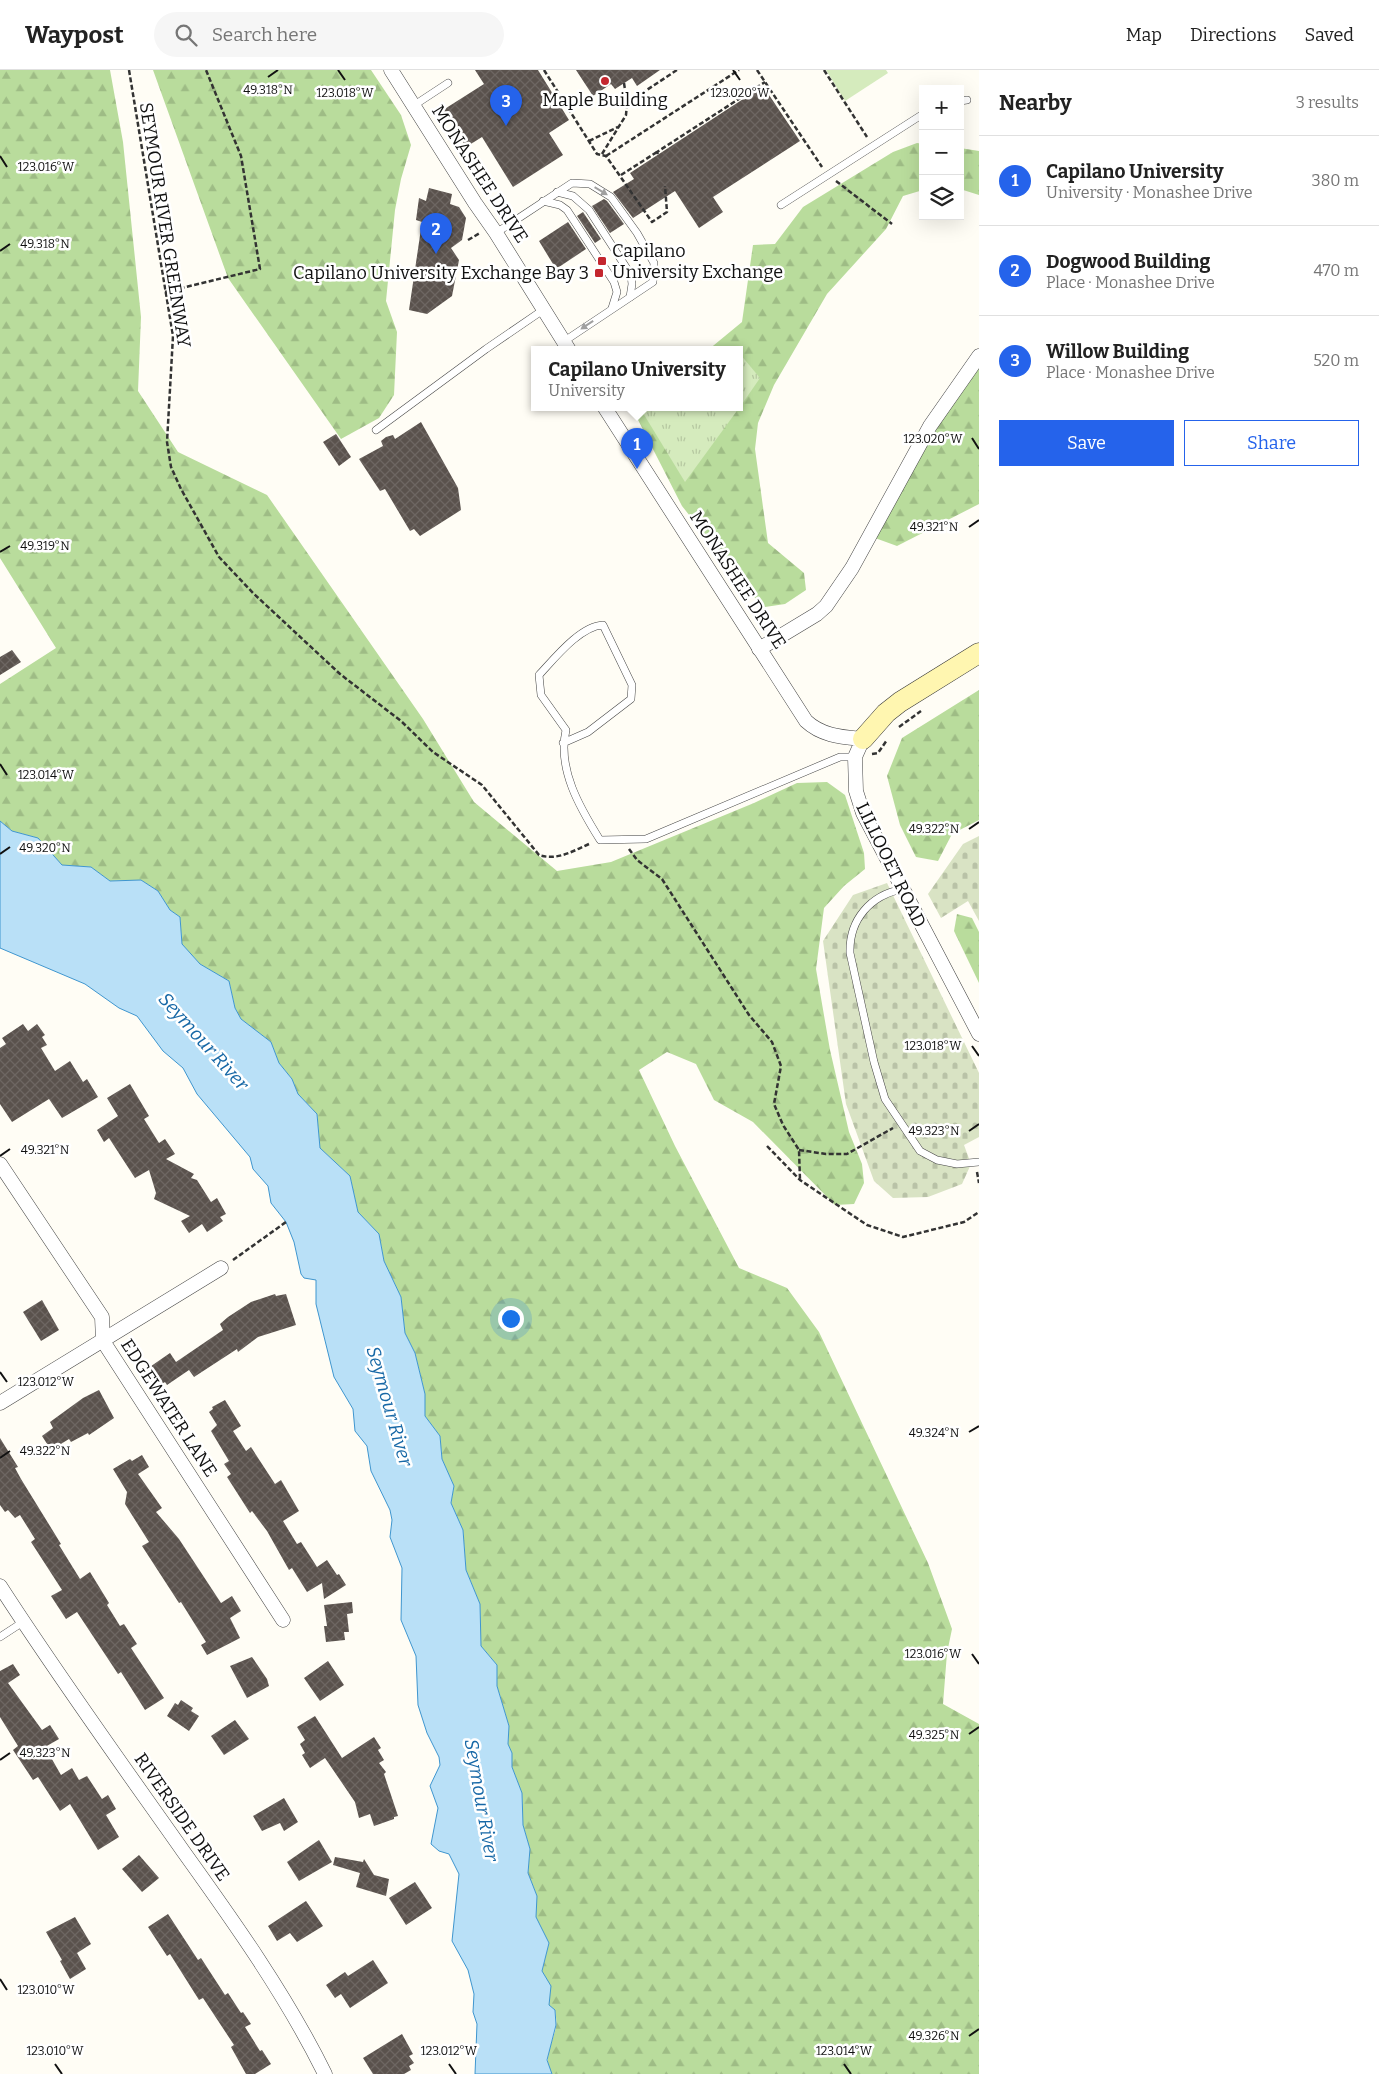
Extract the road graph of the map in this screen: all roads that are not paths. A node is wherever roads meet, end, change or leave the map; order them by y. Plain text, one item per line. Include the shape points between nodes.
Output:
1 (390, 70) edge
2 (448, 83) dead end
3 (413, 106) junction
4 (919, 117) edge
5 (557, 192) junction
6 (543, 201) junction
7 (782, 205) dead end
8 (489, 232) junction
9 (630, 297) junction
10 (612, 309) junction
11 (544, 310) junction
12 (566, 346) edge
13 (979, 356) edge
14 (607, 411) edge
15 (376, 430) dead end
16 (759, 649) junction
17 (979, 653) edge
18 (562, 743) junction
19 (859, 748) junction
20 (903, 889) junction
21 (979, 1034) edge
22 (979, 1162) edge
23 (0, 1164) edge
24 (221, 1268) road end
25 (103, 1341) junction
26 (0, 1404) edge
27 (0, 1586) edge
28 (283, 1620) dead end
29 (23, 1622) junction
30 (0, 1636) edge
31 (325, 2074) edge

1 - 3 street, MONASHEE DRIVE
2 - 3 lane
3 - 8 street, MONASHEE DRIVE
4 - 7 lane
5 - 6 lane
5 - 9 lane via 573,196 589,210 631,275
5 -> 9 lane via 572,183 590,184 611,196 654,263 653,282
6 - 8 lane
6 - 10 lane via 567,210 614,282 617,292
8 - 11 street, MONASHEE DRIVE
9 - 10 lane
10 -> 12 lane
11 - 12 street, MONASHEE DRIVE
11 - 15 lane
13 - 16 street via 930,426 852,568 826,606
14 - 16 street, MONASHEE DRIVE
16 - 19 street, MONASHEE DRIVE via 806,721 814,728
17 - 19 street via 886,713
18 - 18 lane via 566,730 541,695 539,675 592,625 602,625 632,685 631,699 588,732
18 - 19 lane via 570,784 600,840 646,839
19 - 20 street, LILLOOET ROAD via 856,792 863,813
20 - 21 street, LILLOOET ROAD
20 - 22 lane via 890,892 863,910 856,920 850,942 874,1062 885,1099 920,1151 937,1160 957,1164
23 - 25 street, EDGEWATER LANE via 102,1317
24 - 25 street
25 - 26 street
25 - 28 street, EDGEWATER LANE
27 - 29 street, RIVERSIDE DRIVE
29 - 30 lane
29 - 31 street, RIVERSIDE DRIVE via 218,1900 294,2015

